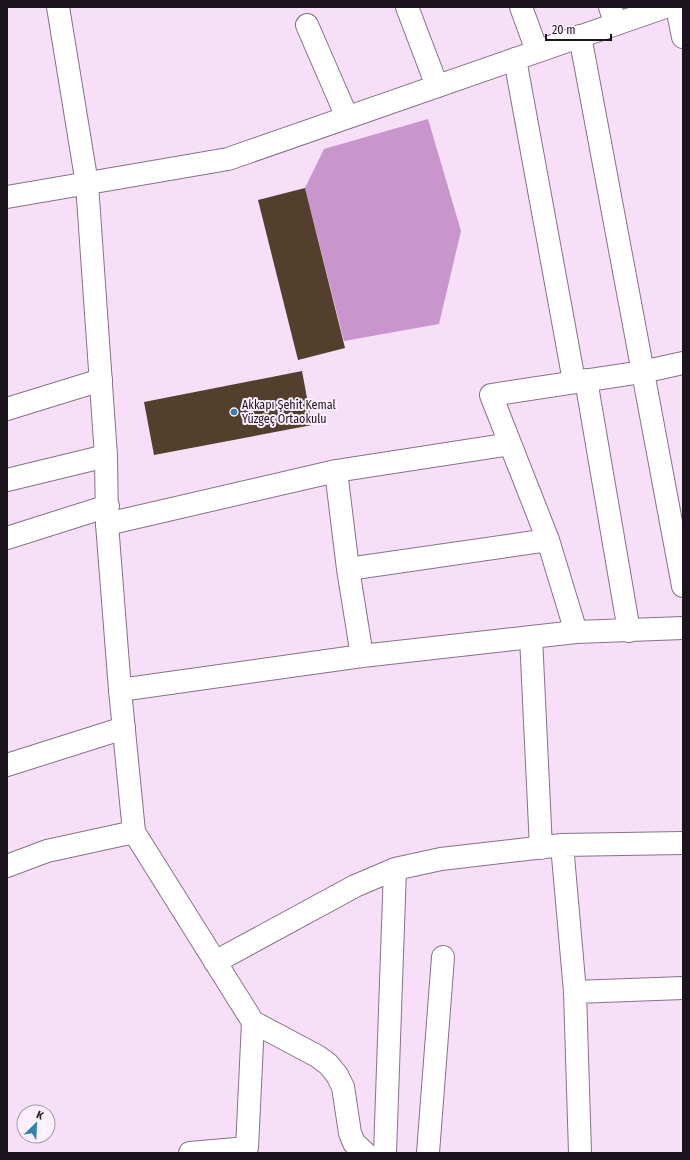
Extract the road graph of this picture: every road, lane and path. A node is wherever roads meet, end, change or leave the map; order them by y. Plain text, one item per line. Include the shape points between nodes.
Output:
1 (58, 7) edge
2 (407, 7) edge
3 (521, 7) edge
4 (665, 7) edge
5 (677, 7) edge
6 (613, 16) edge
7 (306, 25) dead end
8 (580, 36) junction
9 (683, 37) edge
10 (538, 51) junction
11 (515, 59) junction
12 (437, 86) junction
13 (347, 117) junction
14 (87, 184) junction
15 (7, 197) edge
16 (683, 363) edge
17 (642, 372) junction
18 (101, 380) junction
19 (580, 380) junction
20 (7, 409) edge
21 (510, 444) junction
22 (106, 456) junction
23 (336, 471) junction
24 (7, 480) edge
25 (107, 515) junction
26 (7, 538) edge
27 (548, 540) junction
28 (348, 569) junction
29 (683, 586) edge
30 (683, 628) edge
31 (629, 631) junction
32 (576, 632) junction
33 (531, 637) junction
34 (362, 656) junction
35 (120, 690) junction
36 (124, 728) junction
37 (7, 765) edge
38 (134, 832) junction
39 (683, 843) edge
40 (552, 847) junction
41 (7, 866) edge
42 (395, 869) junction
43 (443, 957) dead end
44 (215, 962) junction
45 (683, 988) edge
46 (575, 992) junction
47 (253, 1022) junction
48 (190, 1153) edge
49 (364, 1153) edge
50 (385, 1153) edge
51 (428, 1153) edge
52 (580, 1153) edge

1 - 14 street
2 - 12 street
3 - 10 street
4 - 6 street
5 - 9 street
6 - 8 street
7 - 13 street
8 - 10 street
8 - 17 street
10 - 11 street
11 - 12 street
11 - 19 street
12 - 13 street
13 - 14 street via 228,159
14 - 15 street
14 - 18 street
16 - 17 street
17 - 19 street
17 - 29 street
18 - 20 street
18 - 22 street
19 - 21 street via 491,395
19 - 31 street
21 - 23 street
21 - 27 street
22 - 24 street
22 - 25 street
23 - 25 street
23 - 28 street
25 - 26 street
25 - 35 street
27 - 28 street
27 - 32 street
28 - 34 street
30 - 31 street
31 - 32 street
32 - 33 street
33 - 34 street
33 - 40 street
34 - 35 street
35 - 36 street
36 - 37 street
36 - 38 street
38 - 41 street via 47,851
38 - 44 street
39 - 40 street
40 - 42 street via 441,860
40 - 46 street
42 - 44 street via 355,886
42 - 50 street
43 - 51 street
44 - 47 street
45 - 46 street
46 - 52 street
47 - 48 street via 247,1148
47 - 49 street via 328,1064 343,1088 354,1143

